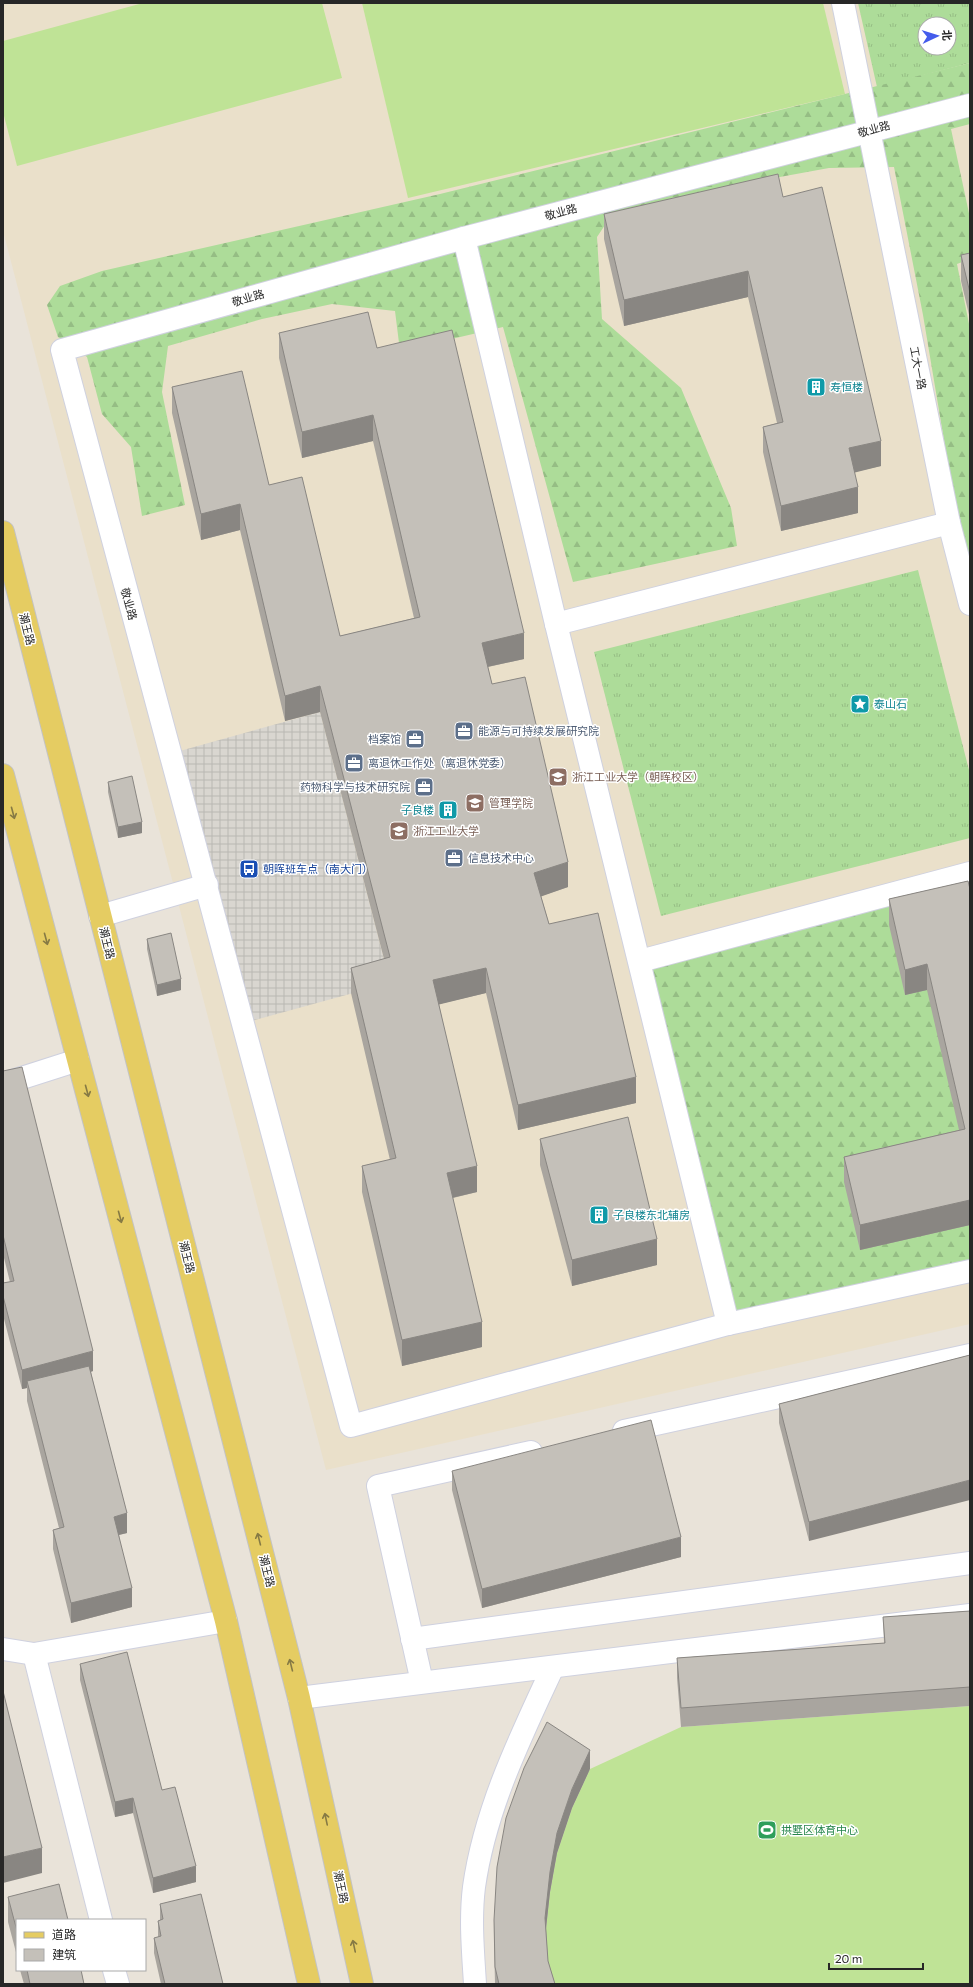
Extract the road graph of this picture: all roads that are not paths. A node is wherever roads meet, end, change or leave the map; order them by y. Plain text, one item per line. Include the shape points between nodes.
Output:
1 (843, 3) edge
2 (970, 105) edge
3 (870, 130) junction
4 (464, 238) junction
5 (949, 523) junction
6 (3, 532) edge
7 (970, 604) edge
8 (556, 624) junction
9 (3, 775) edge
10 (970, 873) edge
11 (207, 885) junction
12 (100, 916) junction
13 (640, 961) junction
14 (78, 1060) junction
15 (3, 1084) edge
16 (970, 1271) edge
17 (728, 1324) junction
18 (970, 1355) edge
19 (604, 1436) edge
20 (549, 1448) edge
21 (970, 1563) edge
22 (970, 1615) edge
23 (226, 1622) junction
24 (412, 1639) junction
25 (3, 1649) edge
26 (34, 1654) junction
27 (553, 1667) junction
28 (422, 1682) junction
29 (299, 1698) junction
30 (101, 1919) edge
31 (114, 1971) edge
32 (118, 1984) edge
33 (309, 1984) edge
34 (362, 1984) edge
35 (475, 1984) edge

1 - 3 street, 工大一路
2 - 3 street, 敬业路
3 - 4 street, 敬业路
3 - 5 street, 工大一路
4 - 8 street
4 - 11 street, 敬业路 via 62,350 169,754
5 - 7 street, 工大一路
5 - 8 street
6 - 12 main road, 潮王路
8 - 13 street
9 -> 14 main road
10 - 13 street
11 - 12 street
11 - 17 street via 351,1426
29 -> 12 main road, 潮王路
13 - 17 street
14 - 15 street
14 -> 23 main road
16 - 17 street
18 - 19 street
20 - 24 street via 378,1486
21 - 24 street
22 - 27 street
23 - 26 street
23 - 33 main road
24 - 28 street
25 - 26 street
26 - 30 street
27 - 28 street
27 - 35 street via 504,1777 484,1835 474,1888 472,1936
28 - 29 street
34 -> 29 main road, 潮王路
31 - 32 street

